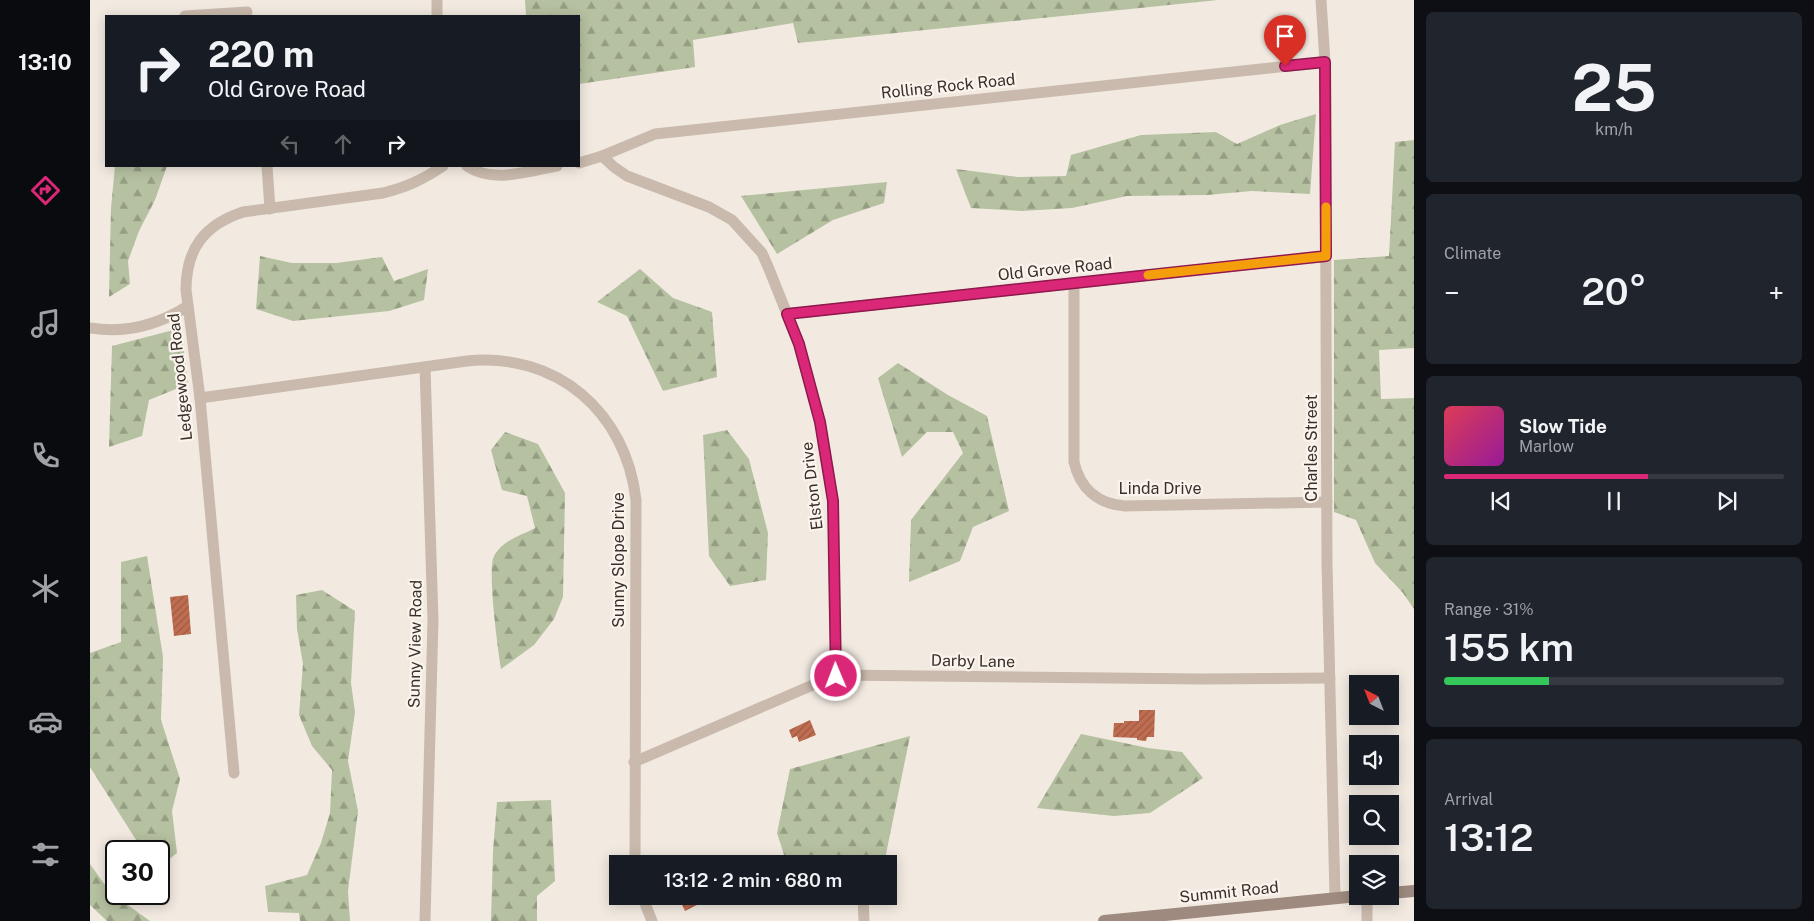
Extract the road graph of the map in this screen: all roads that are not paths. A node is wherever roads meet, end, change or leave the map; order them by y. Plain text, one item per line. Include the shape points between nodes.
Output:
1 (244, 0) edge
2 (437, 0) edge
3 (1321, 0) edge
4 (247, 14) edge
5 (216, 15) edge
6 (438, 15) edge
7 (1325, 62) junction
8 (602, 156) junction
9 (580, 163) edge
10 (267, 167) edge
11 (442, 167) edge
12 (469, 167) edge
13 (551, 167) edge
14 (270, 209) junction
15 (1326, 256) junction
16 (1074, 283) junction
17 (188, 306) junction
18 (787, 314) junction
19 (90, 328) edge
20 (425, 367) junction
21 (200, 398) junction
22 (1327, 502) junction
23 (836, 676) junction
24 (1330, 678) junction
25 (634, 762) junction
26 (234, 773) dead end
27 (635, 855) edge
28 (1414, 891) edge
29 (1399, 892) edge
30 (1349, 896) edge
31 (1335, 897) junction
32 (646, 905) edge
33 (863, 905) edge
34 (1367, 905) edge
35 (1189, 917) edge
36 (425, 921) edge
37 (652, 921) edge
38 (864, 921) edge
39 (1104, 921) edge
40 (1367, 921) edge

1 - 4 street
2 - 6 street
3 - 7 street, Charles Street
4 - 5 street
7 - 8 street, Rolling Rock Road via 655,134
7 - 15 street, Charles Street
8 - 9 street, Rolling Rock Road
8 - 18 street, Elston Drive via 627,176 732,220 762,253
10 - 14 street
11 - 14 street, Ledgewood Road via 406,188
12 - 13 street via 488,175 500,175
14 - 17 street, Ledgewood Road via 229,217 205,234 189,260 186,275
15 - 16 street, Old Grove Road
15 - 22 street, Charles Street
16 - 18 street, Old Grove Road
16 - 22 street, Linda Drive via 1074,462 1081,481 1095,497 1125,506
17 - 19 street via 164,320 139,328
17 - 21 street, Ledgewood Road
18 - 23 street, Elston Drive via 799,344 820,422 833,501
20 - 21 street, Sunny Slope Drive
20 - 25 street, Sunny Slope Drive via 492,360 538,369 566,383 591,402 619,440 631,469 636,500
20 - 36 street, Sunny View Road via 433,620
21 - 26 street, Ledgewood Road
22 - 24 street, Charles Street
23 - 24 street, Darby Lane
23 - 25 street, Darby Lane
24 - 31 street, Charles Street
25 - 27 street, Sunny Slope Drive
28 - 29 main road
30 - 31 main road, Summit Road
31 - 35 main road, Summit Road
32 - 37 street
33 - 38 street
34 - 40 street
35 - 39 main road, Summit Road

